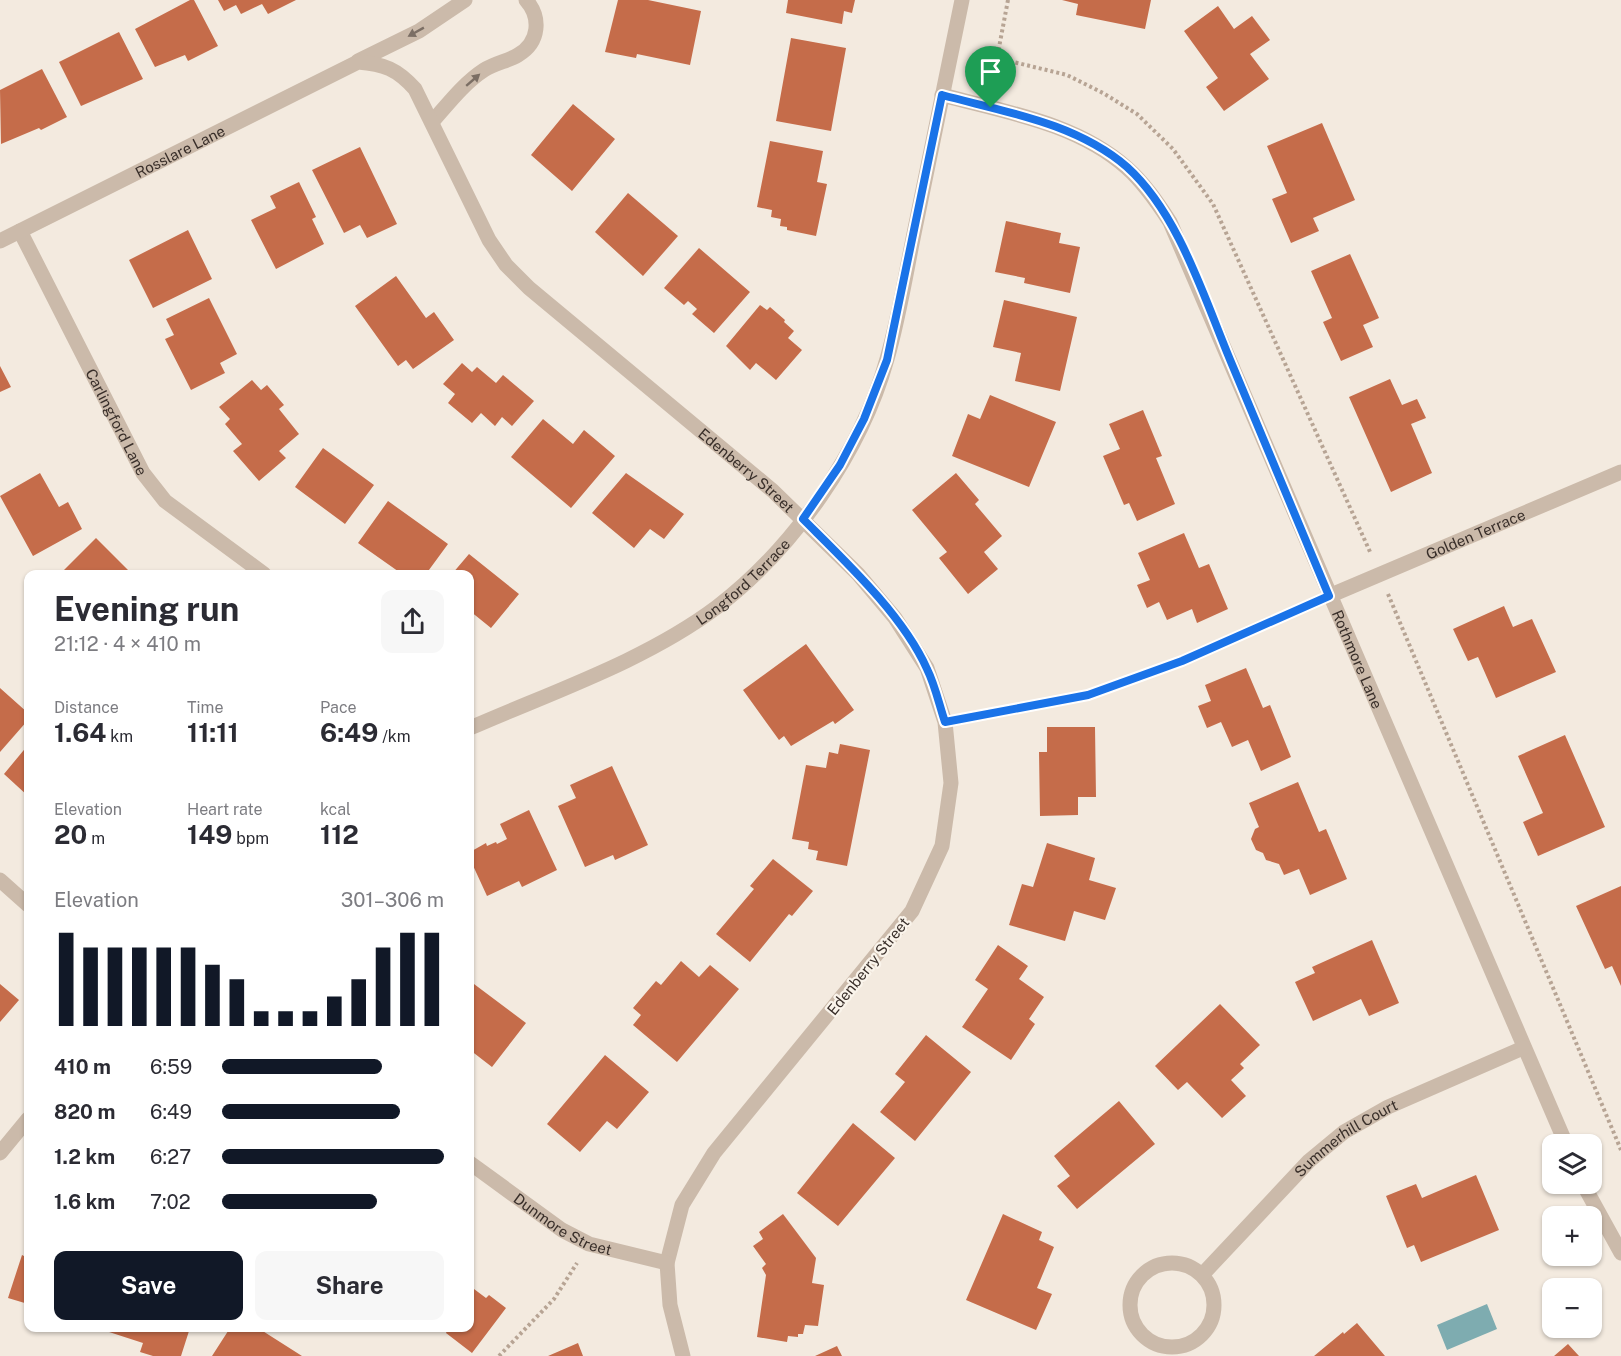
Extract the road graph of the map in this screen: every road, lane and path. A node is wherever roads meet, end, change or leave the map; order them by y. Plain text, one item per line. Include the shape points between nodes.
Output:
1 (465, 0) edge
2 (526, 0) edge
3 (962, 0) edge
4 (1008, 0) edge
5 (358, 62) junction
6 (942, 95) junction
7 (432, 122) junction
8 (20, 231) junction
9 (0, 241) edge
10 (1621, 472) edge
11 (803, 519) junction
12 (259, 570) edge
13 (1380, 575) junction
14 (1329, 596) junction
15 (945, 722) junction
16 (474, 726) edge
17 (0, 880) edge
18 (24, 901) edge
19 (1524, 1048) junction
20 (24, 1124) edge
21 (1562, 1134) edge
22 (1621, 1150) edge
23 (0, 1153) edge
24 (474, 1166) edge
25 (1589, 1194) edge
26 (590, 1244) junction
27 (1621, 1253) edge
28 (667, 1263) junction
29 (1202, 1275) junction
30 (499, 1356) edge
31 (683, 1356) edge

1 -> 5 street, Rosslare Lane via 419,31
7 -> 2 street via 485,70 520,54 532,42 537,28 535,13
3 - 6 street, Longford Terrace
4 - 13 path via 997,58 1067,75 1137,114 1173,149 1213,204
5 - 7 street via 382,64 400,73 415,89
5 - 8 street, Rosslare Lane
6 - 11 street, Longford Terrace via 887,360 864,419 840,465
6 - 14 street, Rothmore Lane via 1038,121 1085,139 1126,167 1150,191 1170,222 1196,279
7 - 11 street, Edenberry Street via 489,240 506,266
8 - 9 street, Rosslare Lane
8 - 12 street, Carlingford Lane via 143,473 165,501
10 - 13 street, Golden Terrace
11 - 15 street, Edenberry Street via 895,618 927,668
11 - 16 street, Longford Terrace via 751,578 679,632
13 - 14 street, Golden Terrace
13 - 22 path
14 - 15 path via 1182,661 1088,695
14 - 19 street, Rothmore Lane
15 - 28 street, Edenberry Street via 951,783 942,846 912,911 714,1153 682,1205
17 - 18 street
19 - 21 street, Rothmore Lane
19 - 29 street, Summerhill Court via 1388,1107 1344,1132 1309,1161
20 - 23 street
24 - 26 street, Dunmore Street via 562,1230
25 - 27 street
26 - 28 street, Dunmore Street
26 - 30 path via 554,1299
28 - 31 street, Edenberry Street via 670,1305
29 - 29 street via 1177,1263 1150,1269 1140,1278 1133,1290 1131,1318 1148,1340 1174,1348 1200,1337 1214,1313 1210,1286

